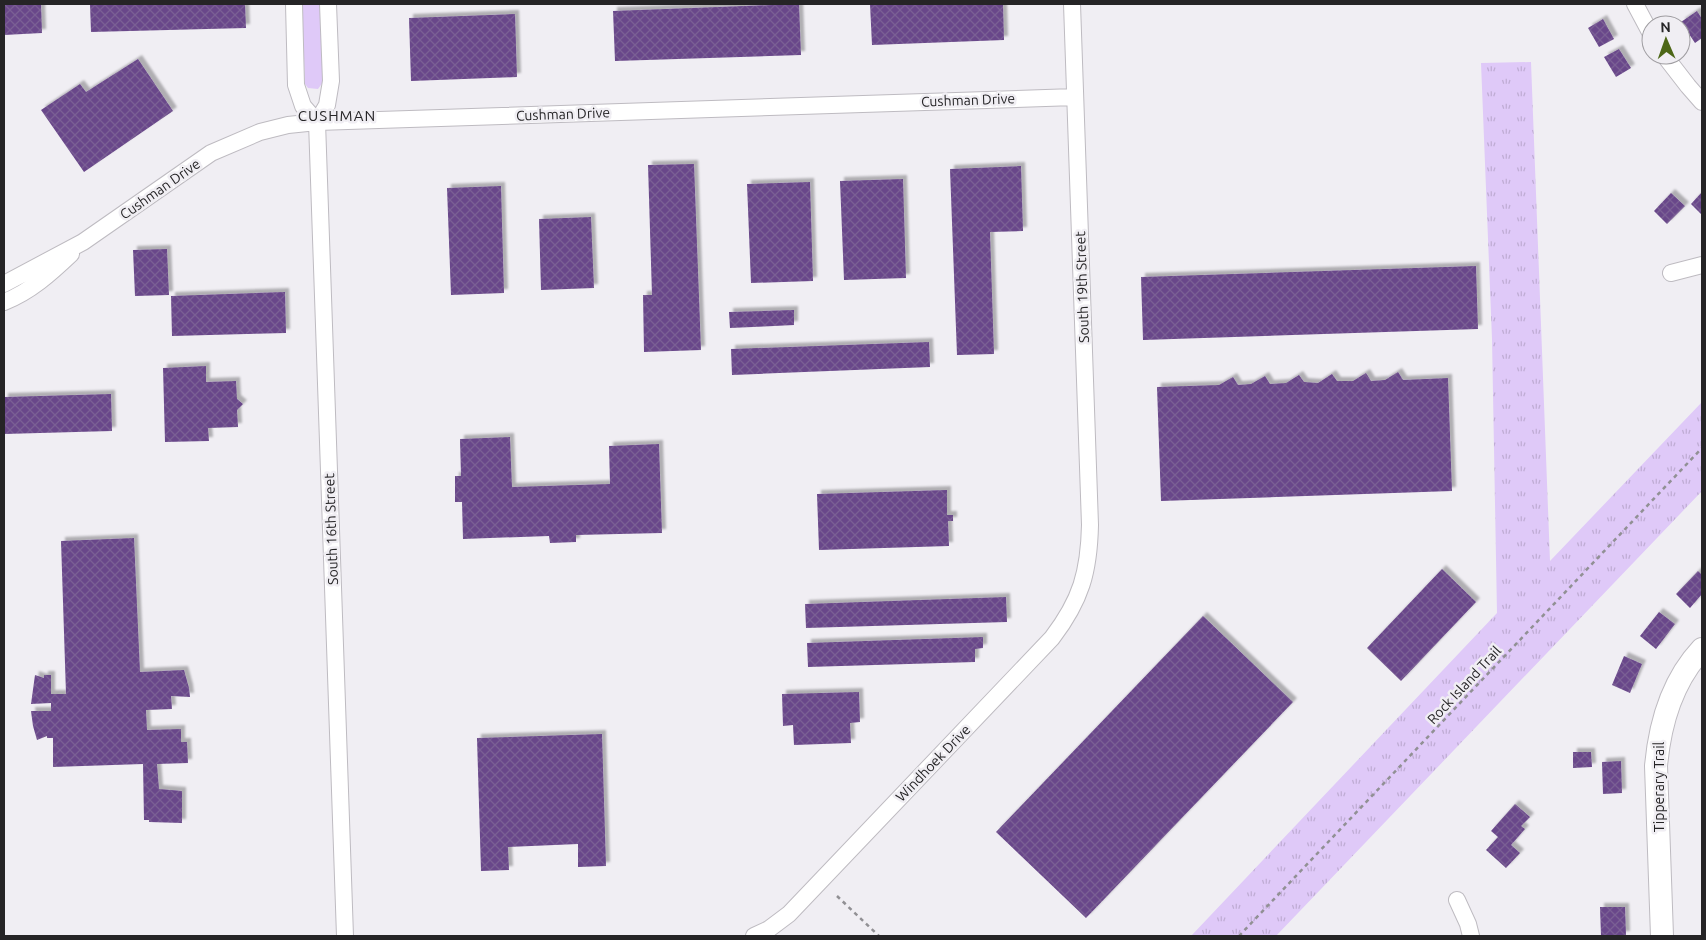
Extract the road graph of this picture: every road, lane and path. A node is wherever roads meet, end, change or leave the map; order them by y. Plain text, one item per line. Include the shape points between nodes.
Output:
1 (294, 4) edge
2 (328, 4) edge
3 (1072, 4) edge
4 (1635, 4) edge
5 (1641, 15) edge
6 (1672, 65) edge
7 (1075, 97) junction
8 (1702, 102) edge
9 (316, 122) junction
10 (83, 242) junction
11 (1702, 265) edge
12 (1671, 273) dead end
13 (4, 284) edge
14 (4, 302) edge
15 (1702, 448) edge
16 (1086, 570) joint
17 (1702, 649) edge
18 (837, 896) dead end
19 (1457, 900) dead end
20 (345, 936) edge
21 (754, 936) edge
22 (879, 936) edge
23 (1239, 936) edge
24 (1472, 936) edge
25 (1662, 936) edge

1 - 9 street via 296,85 303,106
2 - 9 street, South 16th Street via 331,81 326,105
3 - 7 street, South 19th Street
4 - 5 street
6 - 8 street
7 - 9 street, Cushman Drive
7 - 16 street, South 19th Street via 1090,525
9 - 10 street, Cushman Drive via 260,132 211,154
9 - 20 street, South 16th Street
10 - 13 street, Cushman Drive
10 - 14 street, Cushman Drive via 54,270
11 - 12 street
15 - 23 path, Rock Island Trail
16 - 21 street, Windhoek Drive via 1077,600 1052,638 789,914
17 - 25 street, Tipperary Trail via 1681,677 1670,700 1658,741 1656,766
18 - 22 path
19 - 24 street

